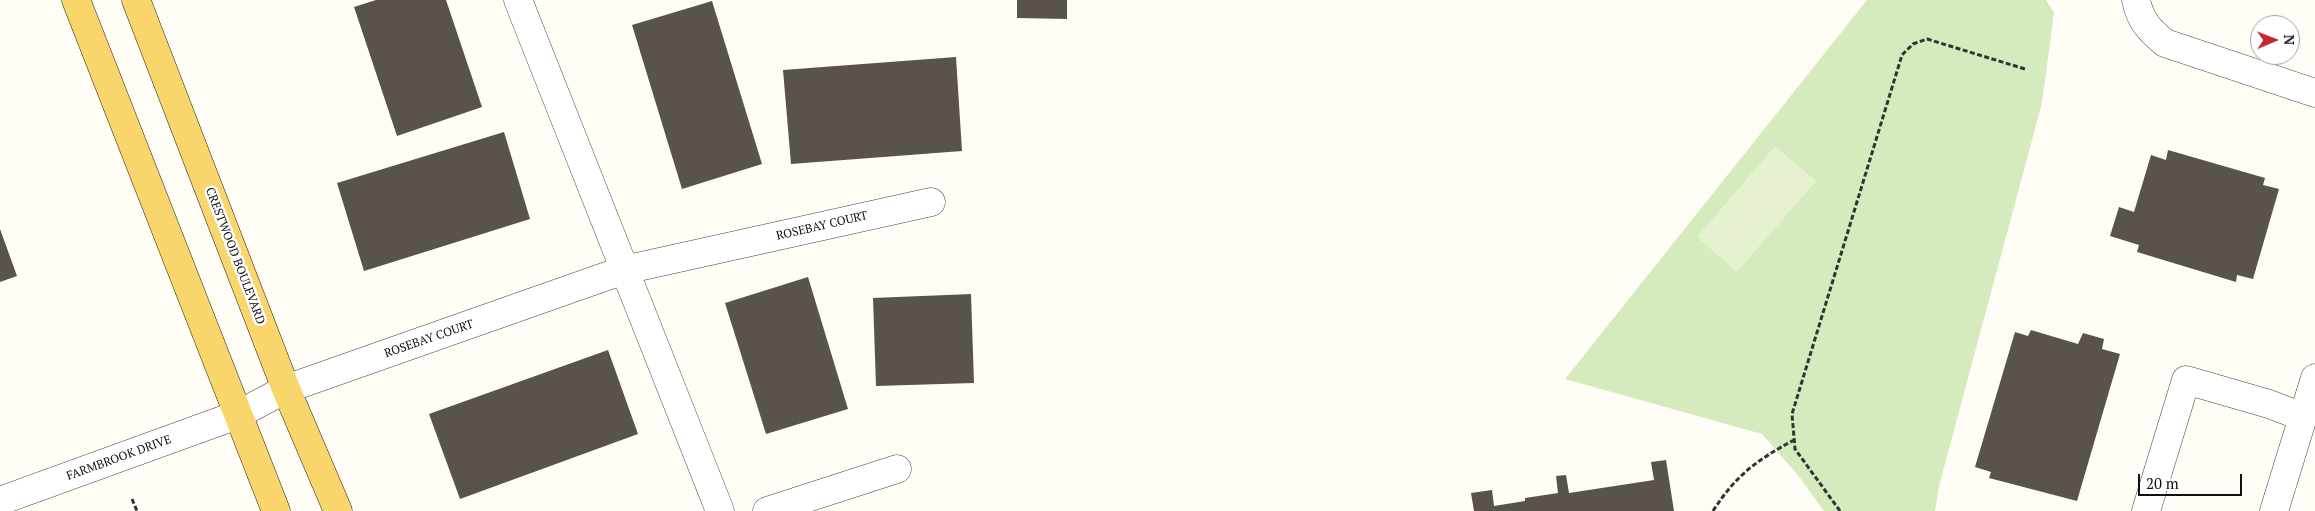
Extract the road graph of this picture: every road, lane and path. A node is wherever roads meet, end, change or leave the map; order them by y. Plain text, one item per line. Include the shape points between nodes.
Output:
1 (76, 0) edge
2 (136, 0) edge
3 (518, 0) edge
4 (2136, 0) edge
5 (2026, 69) dead end
6 (2315, 93) edge
7 (931, 202) dead end
8 (624, 270) junction
9 (2315, 378) edge
10 (286, 389) junction
11 (237, 416) junction
12 (2303, 417) junction
13 (1794, 440) junction
14 (897, 469) dead end
15 (132, 498) dead end
16 (0, 501) edge
17 (137, 511) edge
18 (276, 511) edge
19 (338, 511) edge
20 (720, 511) edge
21 (767, 511) edge
22 (1713, 511) edge
23 (1840, 511) edge
24 (2146, 511) edge
25 (2274, 511) edge

1 - 11 main road
2 - 10 main road, CRESTWOOD BOULEVARD
3 - 8 street
4 - 6 street via 2147,28 2165,43
5 - 13 path via 1927,39 1913,44 1902,55 1792,414
7 - 8 street, ROSEBAY COURT
8 - 10 street, ROSEBAY COURT
8 - 20 street
9 - 12 street
10 - 11 street, ROSEBAY COURT
10 - 19 main road, CRESTWOOD BOULEVARD
11 - 16 street, FARMBROOK DRIVE
11 - 18 main road
12 - 24 street via 2186,380
12 - 25 street
13 - 22 path via 1762,457 1744,472
13 - 23 path via 1795,448
14 - 21 street
15 - 17 path

